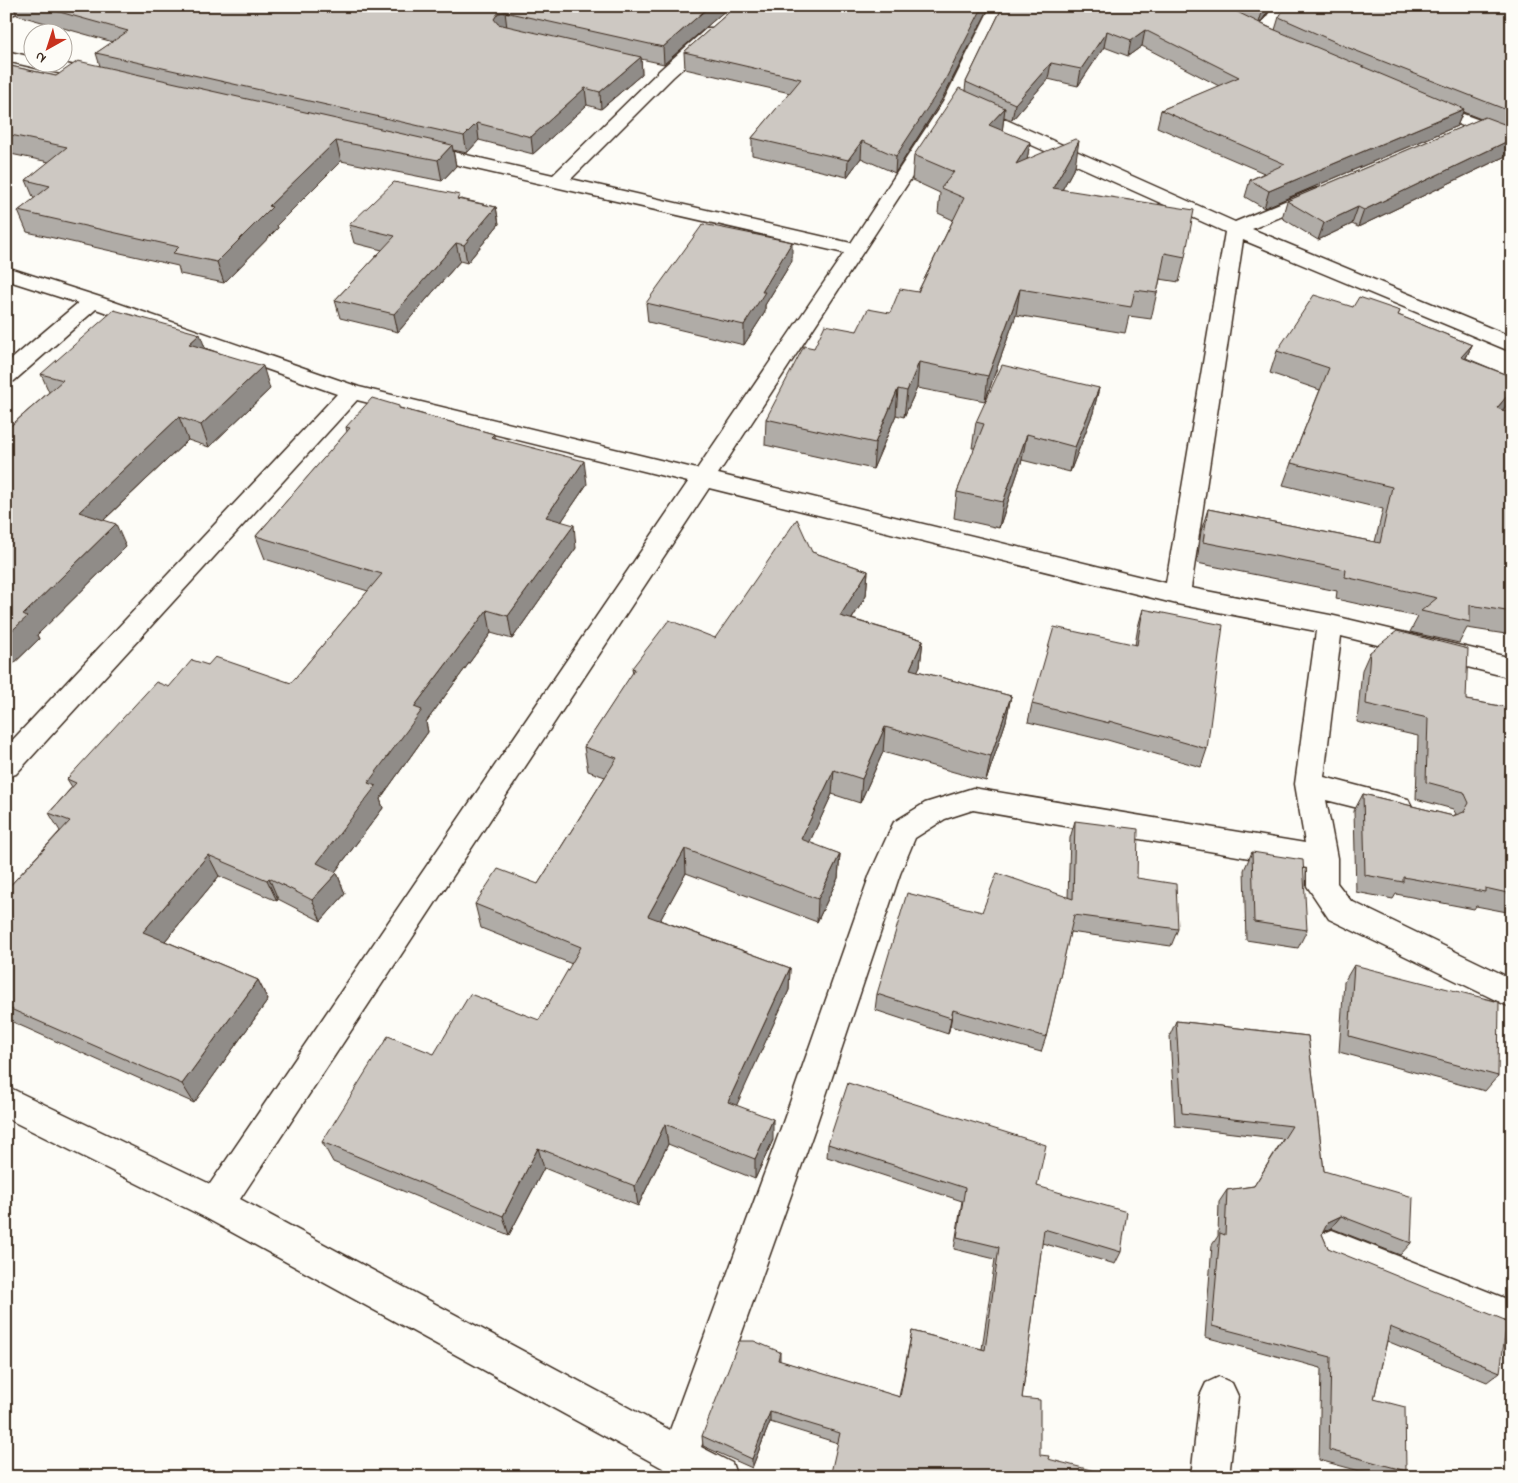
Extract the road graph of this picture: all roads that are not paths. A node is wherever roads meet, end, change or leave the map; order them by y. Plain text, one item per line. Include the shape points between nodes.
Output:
1 (19, 6) edge
2 (999, 6) edge
3 (1282, 6) edge
4 (6, 12) edge
5 (725, 21) edge
6 (1246, 27) edge
7 (1262, 36) junction
8 (1279, 43) edge
9 (6, 56) edge
10 (22, 60) edge
11 (648, 68) dead end
12 (72, 71) edge
13 (667, 73) junction
14 (121, 82) edge
15 (1407, 98) edge
16 (952, 102) junction
17 (1478, 126) junction
18 (1451, 137) edge
19 (1512, 139) edge
20 (402, 146) edge
21 (557, 182) junction
22 (1334, 187) edge
23 (1235, 229) junction
24 (856, 250) junction
25 (6, 273) edge
26 (93, 301) junction
27 (1512, 345) edge
28 (6, 376) edge
29 (352, 392) junction
30 (702, 478) junction
31 (1177, 595) junction
32 (1330, 624) junction
33 (1512, 668) edge
34 (6, 766) edge
35 (1309, 784) junction
36 (1424, 814) edge
37 (1322, 858) junction
38 (1512, 994) edge
39 (6, 1101) edge
40 (216, 1205) junction
41 (1332, 1247) edge
42 (1512, 1319) edge
43 (1219, 1396) dead end
44 (679, 1456) junction
45 (718, 1477) edge
46 (1210, 1477) edge

1 - 4 street
2 - 16 street
3 - 7 street
5 - 13 street
6 - 7 street
7 - 8 street
9 - 10 street
11 - 13 street
12 - 14 street
13 - 21 street
15 - 17 street
16 - 23 street
16 - 24 street
17 - 18 street
17 - 19 street
20 - 21 street
21 - 24 street
22 - 23 street
23 - 27 street
23 - 31 street
24 - 30 street
25 - 26 street
26 - 28 street
26 - 29 street
29 - 30 street
29 - 34 street
30 - 31 street
30 - 40 street
31 - 32 street
32 - 33 street
32 - 35 street
35 - 36 street
35 - 37 street
37 - 38 street via 1322,886 1340,910
37 - 44 street via 973,799 936,811 904,830 885,874 798,1128
39 - 40 street
40 - 44 street
41 - 42 street
43 - 46 street
44 - 45 street

